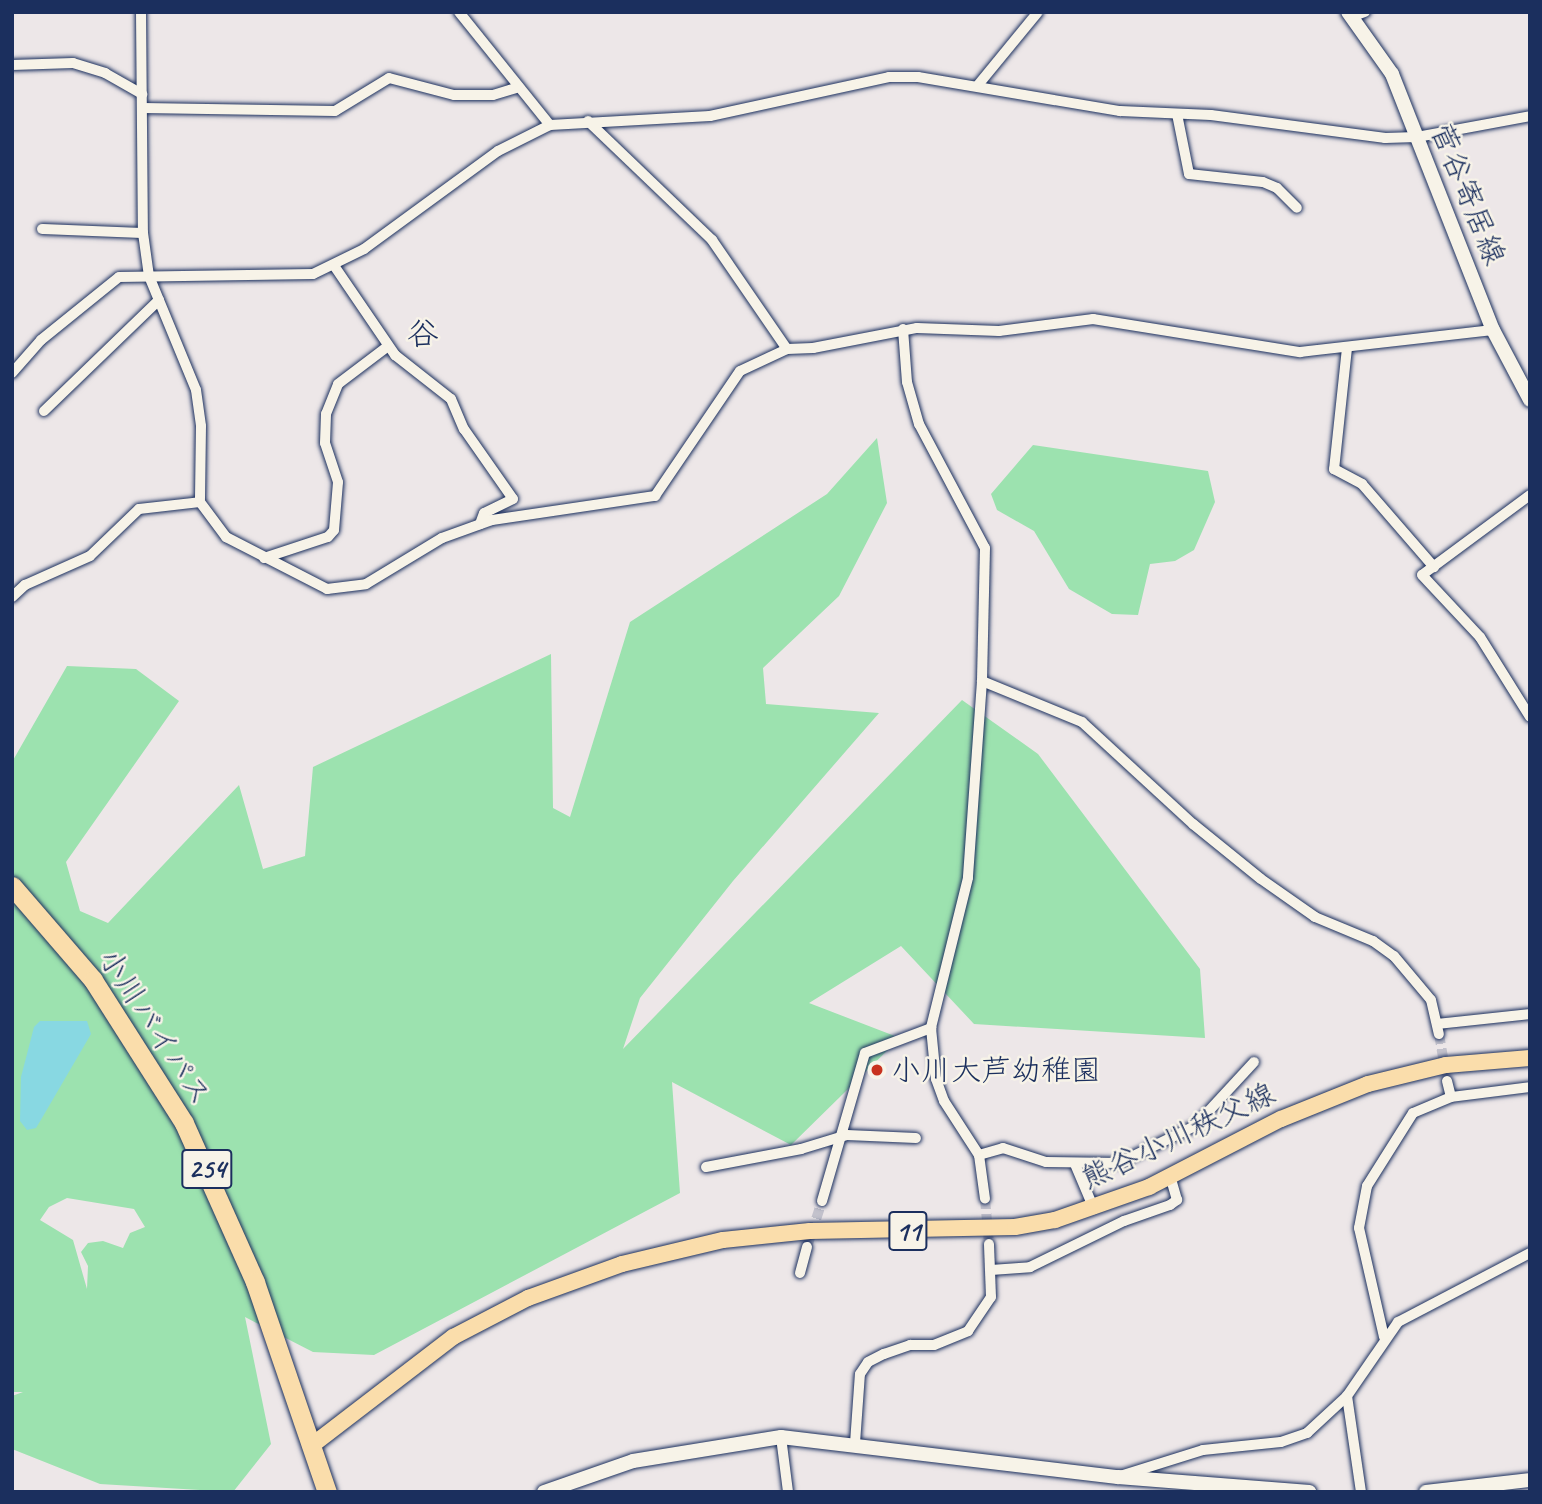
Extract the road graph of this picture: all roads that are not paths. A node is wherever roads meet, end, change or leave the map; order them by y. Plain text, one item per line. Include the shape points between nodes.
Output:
1 (141, 12) edge
2 (459, 12) edge
3 (1038, 12) edge
4 (1355, 14) edge
5 (12, 65) edge
6 (978, 85) junction
7 (519, 87) junction
8 (142, 94) junction
9 (143, 108) junction
10 (1177, 114) junction
11 (1530, 116) edge
12 (588, 121) junction
13 (550, 125) junction
14 (1417, 138) junction
15 (1297, 208) dead end
16 (42, 229) dead end
17 (144, 233) junction
18 (335, 267) junction
19 (149, 276) junction
20 (159, 300) junction
21 (902, 329) junction
22 (1493, 330) junction
23 (388, 346) junction
24 (1347, 348) junction
25 (787, 349) junction
26 (12, 373) edge
27 (1530, 400) edge
28 (44, 411) dead end
29 (1530, 495) edge
30 (200, 502) junction
31 (480, 524) junction
32 (264, 558) junction
33 (1434, 567) junction
34 (12, 597) edge
35 (982, 681) junction
36 (1530, 717) edge
37 (12, 886) edge
38 (1530, 1014) edge
39 (931, 1028) junction
40 (1530, 1058) edge
41 (1254, 1062) dead end
42 (1447, 1081) tunnel mouth
43 (1530, 1087) edge
44 (1451, 1097) junction
45 (842, 1136) junction
46 (916, 1138) dead end
47 (979, 1155) junction
48 (1075, 1164) junction
49 (706, 1167) dead end
50 (1170, 1176) junction
51 (985, 1199) tunnel mouth
52 (822, 1201) tunnel mouth
53 (1094, 1209) junction
54 (989, 1244) tunnel mouth
55 (807, 1248) tunnel mouth
56 (1530, 1253) edge
57 (991, 1270) junction
58 (800, 1273) dead end
59 (1384, 1337) junction
60 (1347, 1396) junction
61 (781, 1437) junction
62 (855, 1443) junction
63 (311, 1446) junction
64 (1118, 1477) junction
65 (1530, 1480) edge
66 (327, 1492) edge
67 (544, 1492) edge
68 (788, 1492) edge
69 (1309, 1492) edge
70 (1361, 1492) edge
71 (1426, 1492) edge

1 - 8 street
2 - 7 street
3 - 6 street
4 - 14 street, 菅谷寄居線 via 1392,74
5 - 8 street via 73,63 105,73
6 - 10 street via 1120,111
6 - 12 street via 889,77 710,116
7 - 9 street via 454,96 388,78 335,111
7 - 13 street
8 - 9 street
9 - 17 street
10 - 14 street
10 - 15 street via 1189,174 1263,182 1277,188
11 - 14 street
12 - 13 street
12 - 25 street via 712,240
13 - 18 street via 498,152
14 - 22 street, 菅谷寄居線
16 - 17 street
17 - 19 street
18 - 19 street via 293,277
18 - 23 street
19 - 20 street
19 - 26 street via 119,277 103,286 41,340
20 - 28 street
20 - 30 street via 195,390 201,426
21 - 24 street via 999,331 1094,319 1268,349
21 - 25 street
21 - 35 street via 907,382 919,424 985,548
22 - 24 street
22 - 27 street, 菅谷寄居線
23 - 31 street via 451,399 464,429 513,499 484,513
23 - 32 street via 338,384 326,414 324,443 338,482 334,530 328,537
24 - 33 street via 1334,469 1362,484
25 - 31 street via 740,371 655,496
29 - 33 street
30 - 32 street via 216,529
30 - 34 street via 139,509 90,556 25,585
31 - 32 street via 442,538 366,584 346,589 311,584
33 - 36 street via 1422,575 1480,637
35 - 38 street via 1082,722 1261,879 1315,917 1373,941 1394,956 1431,1000 1438,1029
35 - 39 street via 968,878
37 - 63 highway, 小川バイパス / 254 via 93,981 184,1123 230,1220
39 - 45 street via 865,1053
39 - 47 street via 931,1058 940,1090
40 - 50 main road, 熊谷小川秩父線 / 11 via 1446,1065 1368,1084 1281,1119
41 - 48 street via 1184,1133 1119,1163
42 - 44 street
43 - 44 street
44 - 59 street via 1413,1113 1367,1186 1359,1228
45 - 46 street
45 - 49 street via 801,1149
45 - 52 street
47 - 48 street via 1003,1148
47 - 51 street
48 - 53 street
50 - 53 main road, 熊谷小川秩父線 / 11
50 - 57 street via 1177,1200 1170,1205 1124,1221 1030,1267
53 - 63 main road, 熊谷小川秩父線 / 11 via 1015,1227 810,1231 723,1240 622,1264 528,1298 453,1336
54 - 57 street
55 - 58 street
56 - 59 street via 1414,1310
57 - 62 street via 991,1297 968,1331 934,1345 910,1345 868,1362 856,1390
59 - 60 street
60 - 64 street via 1307,1433 1203,1450
60 - 70 street
61 - 62 street
61 - 67 street via 633,1461
61 - 68 street
62 - 64 street
63 - 66 highway, 小川バイパス / 254
64 - 69 street
65 - 71 street

